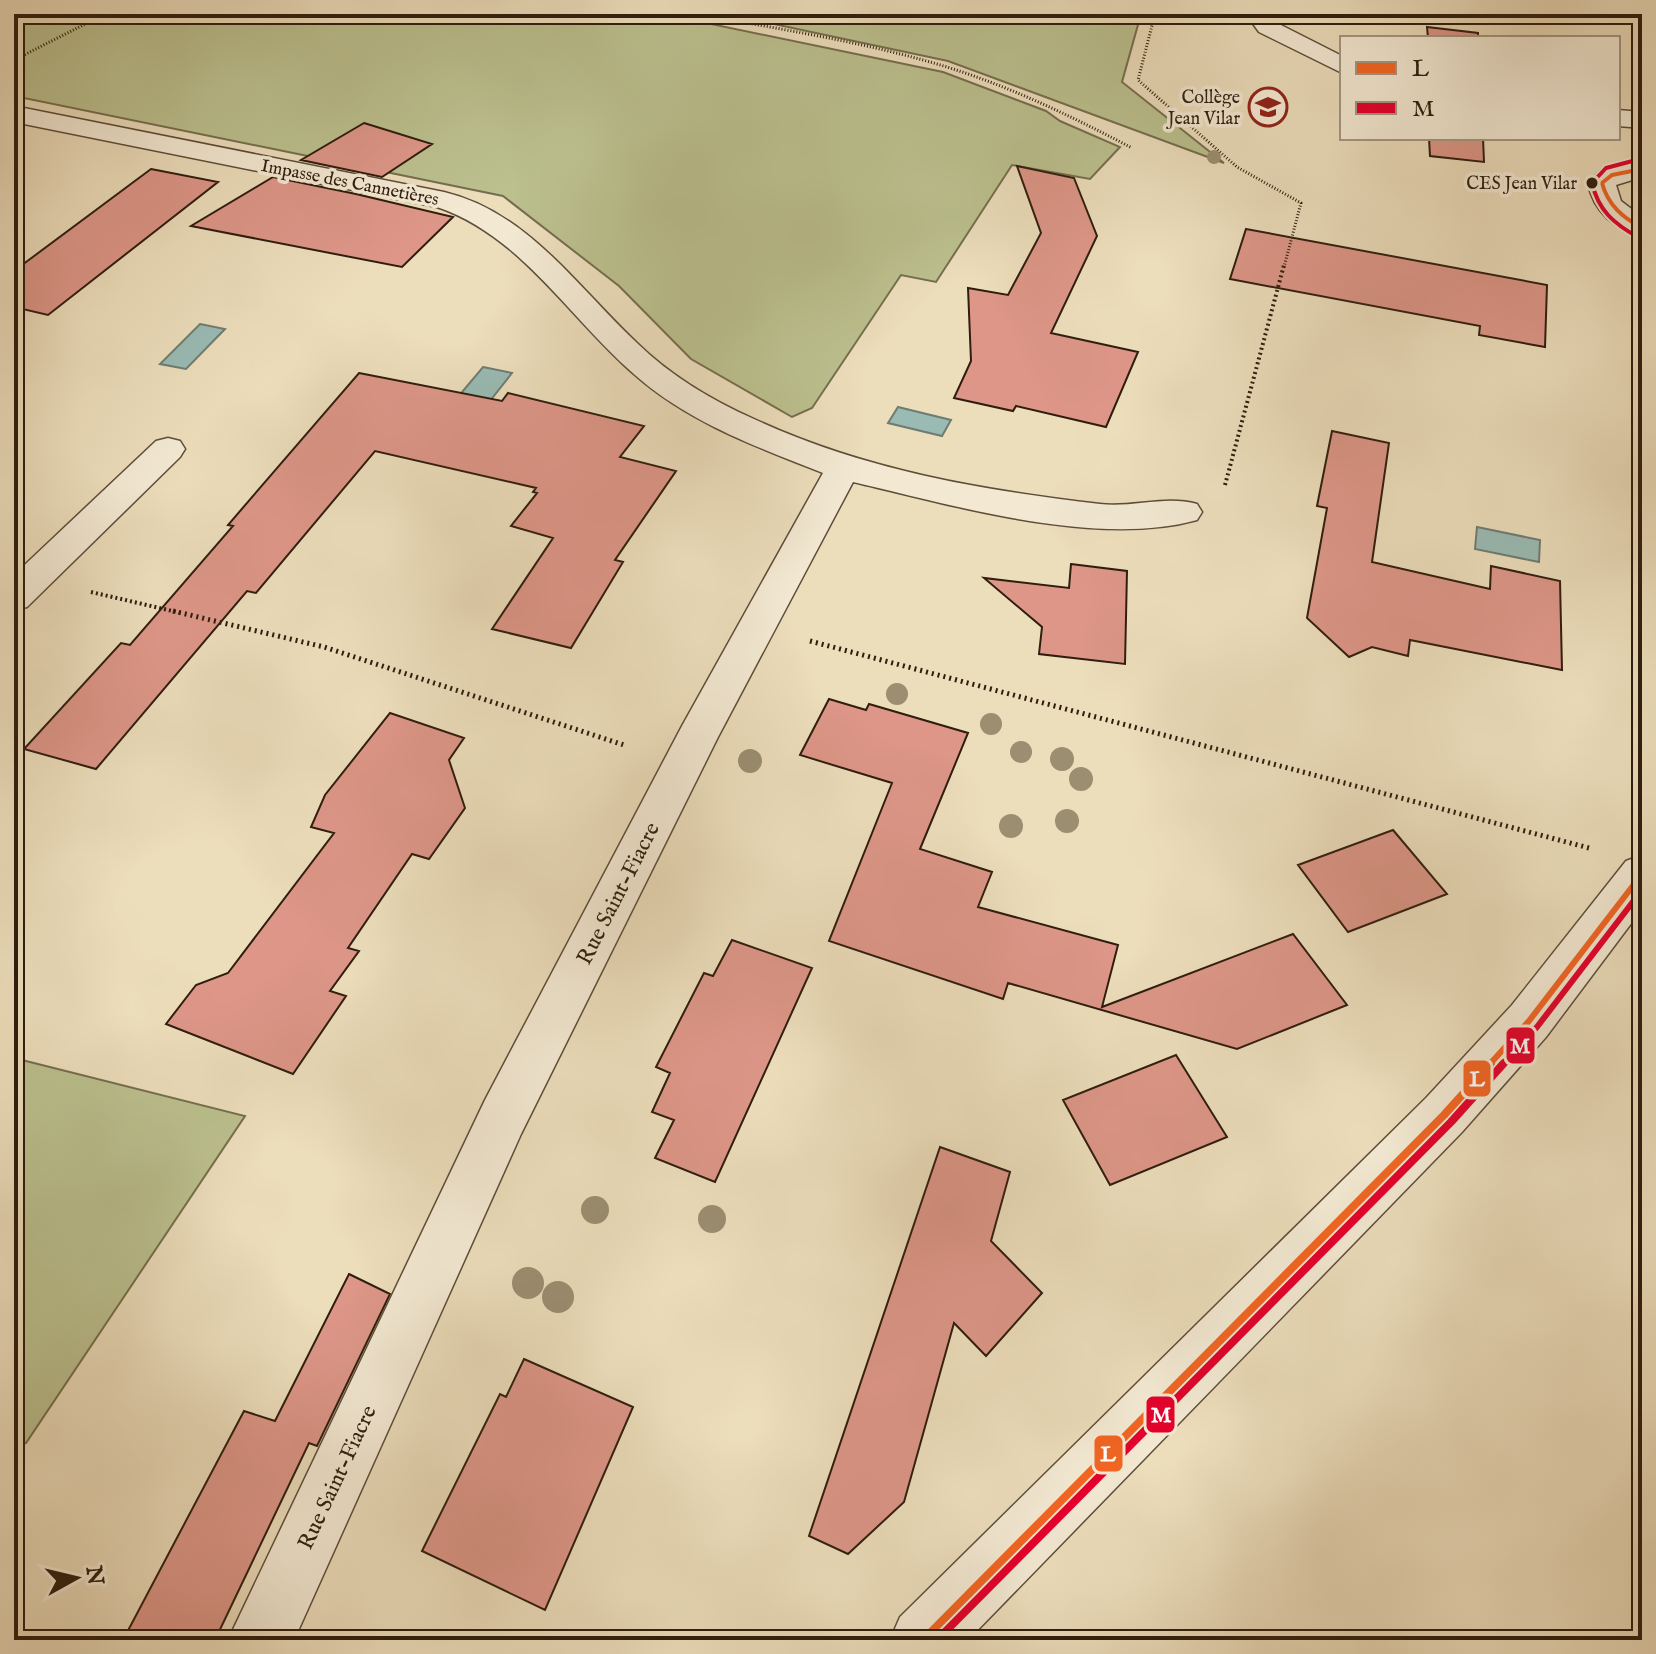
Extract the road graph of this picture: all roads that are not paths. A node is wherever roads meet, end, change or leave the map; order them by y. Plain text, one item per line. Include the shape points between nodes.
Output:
1 (1257, 14) edge
2 (1340, 65) edge
3 (14, 114) edge
4 (1620, 118) edge
5 (1642, 120) edge
6 (1642, 169) edge
7 (1642, 228) edge
8 (168, 449) dead end
9 (843, 468) junction
10 (1184, 512) road end
11 (25, 588) edge
12 (1620, 863) edge
13 (261, 1640) edge
14 (923, 1640) edge

1 - 2 street via 1267,27
3 - 9 street, Impasse des Cannetières via 444,200 481,214 514,238 647,369 697,404
4 - 5 street
6 - 7 street via 1612,175 1602,183 1612,209
8 - 11 street
9 - 10 street via 998,504 1122,519
9 - 13 street, Rue Saint-Fiacre via 507,1108
12 - 14 street via 1529,1021 1444,1115

